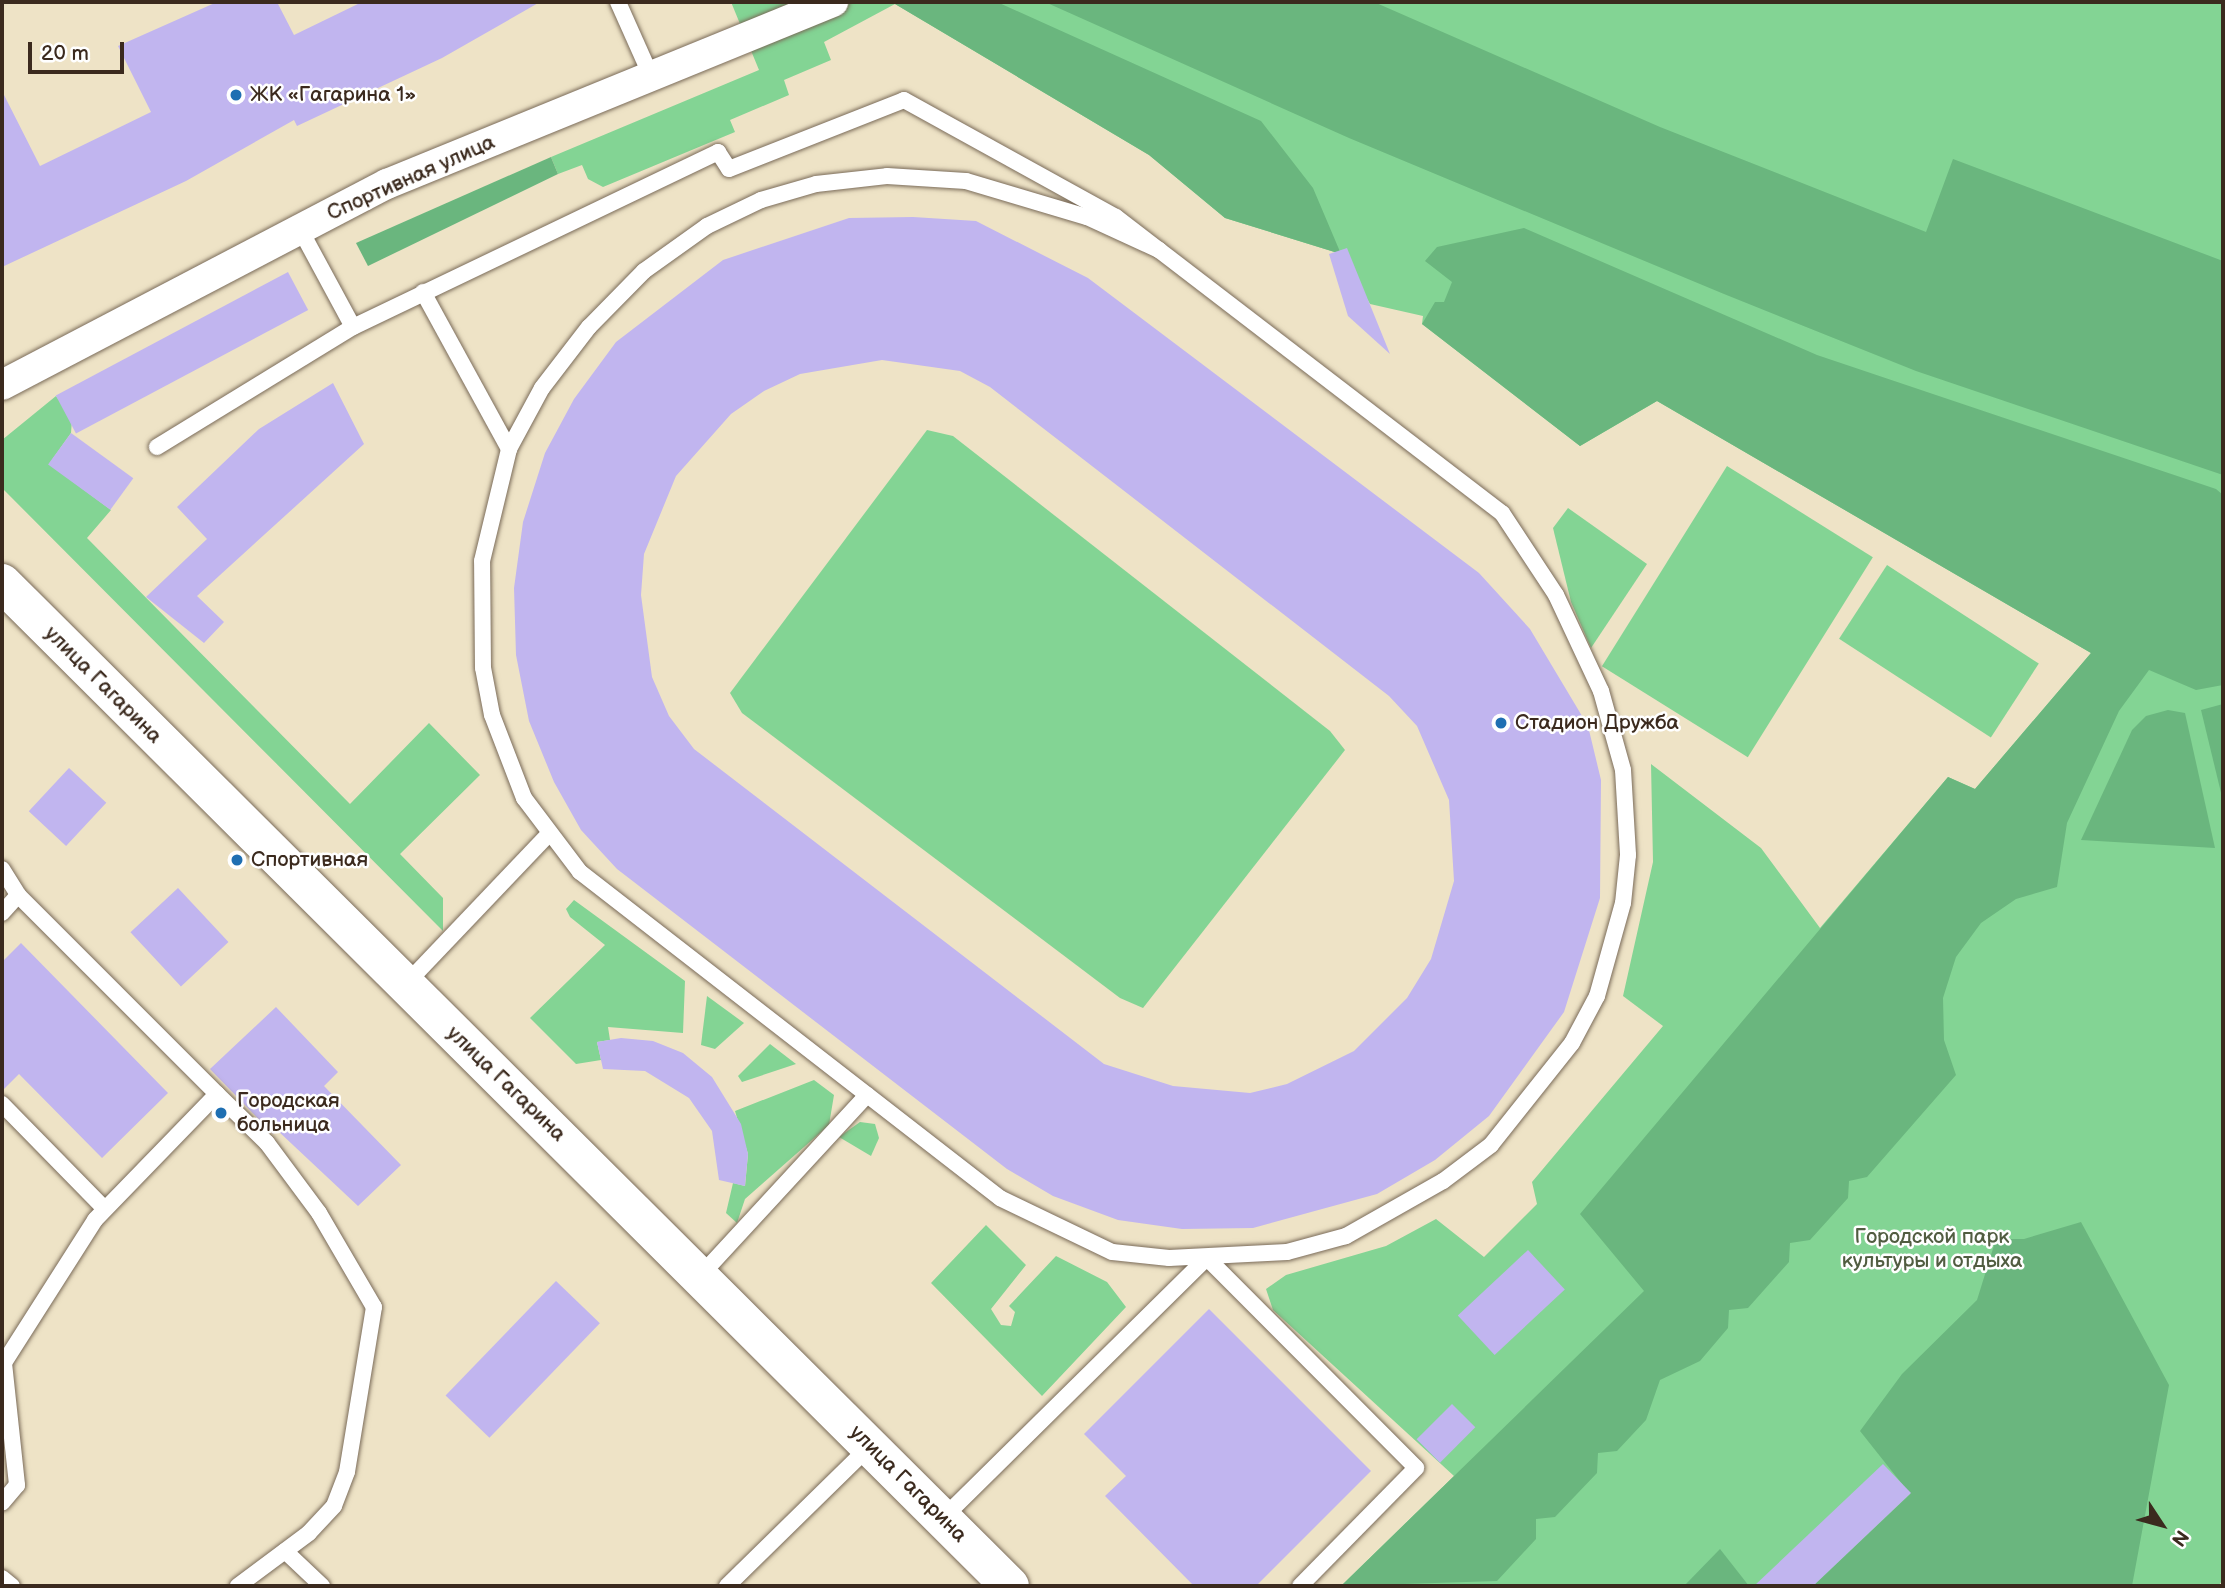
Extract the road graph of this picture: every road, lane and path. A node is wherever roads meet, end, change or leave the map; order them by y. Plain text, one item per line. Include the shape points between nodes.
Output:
1 (618, 2) edge
2 (833, 2) edge
3 (651, 76) junction
4 (300, 229) junction
5 (1159, 250) junction
6 (423, 292) junction
7 (353, 327) junction
8 (2, 385) edge
9 (157, 447) dead end
10 (509, 449) junction
11 (2, 583) edge
12 (548, 835) junction
13 (2, 869) edge
14 (18, 895) junction
15 (2, 913) edge
16 (405, 985) junction
17 (217, 1094) junction
18 (867, 1095) junction
19 (2, 1104) edge
20 (105, 1209) junction
21 (1207, 1258) junction
22 (701, 1275) junction
23 (4, 1376) edge
24 (870, 1446) junction
25 (2, 1503) edge
26 (942, 1519) junction
27 (285, 1550) junction
28 (2, 1578) edge
29 (12, 1586) edge
30 (238, 1586) edge
31 (321, 1586) edge
32 (727, 1586) edge
33 (1010, 1586) edge
34 (1300, 1586) edge

1 - 3 lane
2 - 3 street, Спортивная улица
3 - 4 street, Спортивная улица via 387,184
4 - 7 lane
4 - 8 street, Спортивная улица
5 - 6 lane via 1116,217 904,100 729,169 718,152
5 - 10 lane via 1087,217 966,181 887,176 816,184 761,200 707,226 644,271 542,388
5 - 21 lane via 1502,513 1556,595 1601,691 1628,812 1623,903 1597,996 1535,1095 1491,1144 1443,1181 1346,1236 1287,1252
6 - 7 lane
6 - 10 lane
7 - 9 lane
10 - 12 lane via 482,561 483,668 507,757
11 - 16 main road, улица Гагарина
12 - 16 lane
12 - 18 lane via 580,872
13 - 14 lane
14 - 15 lane
14 - 17 lane
16 - 22 main road, улица Гагарина
17 - 20 lane
17 - 27 lane via 282,1163 366,1285 374,1307 347,1472 334,1506
18 - 21 lane via 1000,1198 1063,1234 1112,1252
18 - 22 lane
19 - 20 lane
20 - 23 lane via 4,1363
21 - 26 lane
21 - 34 lane via 1416,1468
22 - 24 main road, улица Гагарина
23 - 25 lane via 17,1485
24 - 26 main road, улица Гагарина
24 - 32 lane
26 - 33 main road, улица Гагарина
27 - 30 lane
27 - 31 lane
28 - 29 lane

